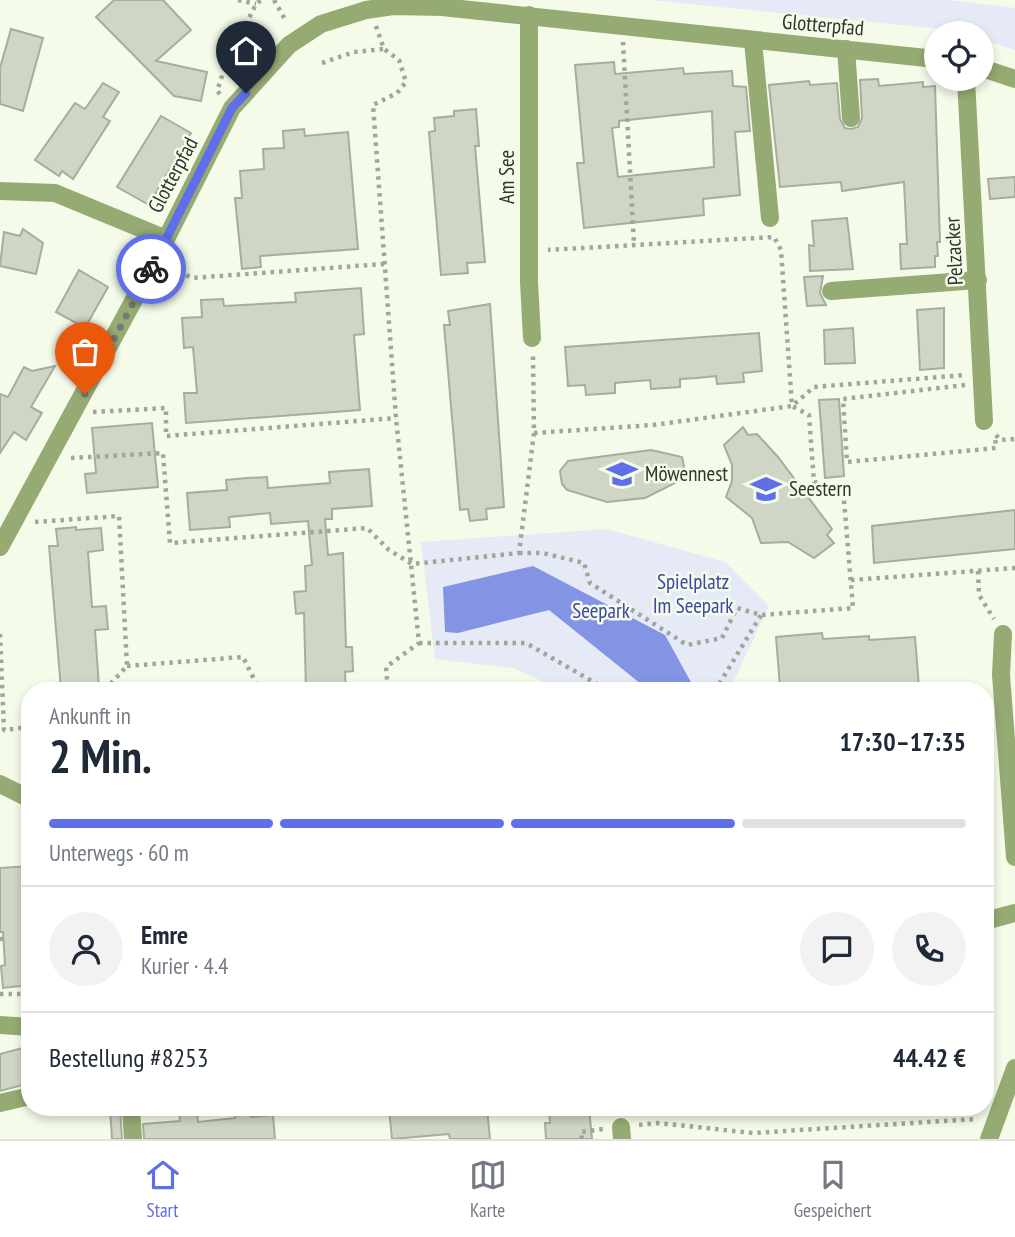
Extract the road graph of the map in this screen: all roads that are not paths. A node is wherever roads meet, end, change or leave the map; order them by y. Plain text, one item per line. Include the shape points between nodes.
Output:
1 (529, 15) junction
2 (753, 41) junction
3 (846, 49) junction
4 (924, 58) edge
5 (994, 72) edge
6 (1015, 79) edge
7 (967, 91) edge
8 (851, 118) dead end
9 (0, 191) edge
10 (770, 218) dead end
11 (164, 238) junction
12 (978, 280) junction
13 (831, 291) dead end
14 (532, 338) road end
15 (989, 427) road end
16 (0, 547) edge
17 (1003, 634) road end
18 (0, 785) edge
19 (21, 795) edge
20 (1015, 857) edge
21 (1015, 914) edge
22 (994, 919) edge
23 (0, 1025) edge
24 (21, 1026) edge
25 (1015, 1068) edge
26 (21, 1098) edge
27 (0, 1103) edge
28 (132, 1116) edge
29 (133, 1139) edge
30 (989, 1139) edge

1 - 2 street, Glotterpfad
1 - 11 street, Glotterpfad via 418,5 366,10 321,24 289,45 232,108
1 - 14 street, Am See
2 - 3 street, Glotterpfad
2 - 10 street
3 - 4 street, Glotterpfad
3 - 8 street
5 - 6 street
7 - 12 street, Pelzacker
9 - 11 street via 55,193
11 - 16 street, Glotterpfad
12 - 13 street
12 - 15 street, Pelzacker
17 - 20 street via 1001,675
18 - 19 street
21 - 22 street
23 - 24 street
25 - 30 street
26 - 27 street
28 - 29 street

